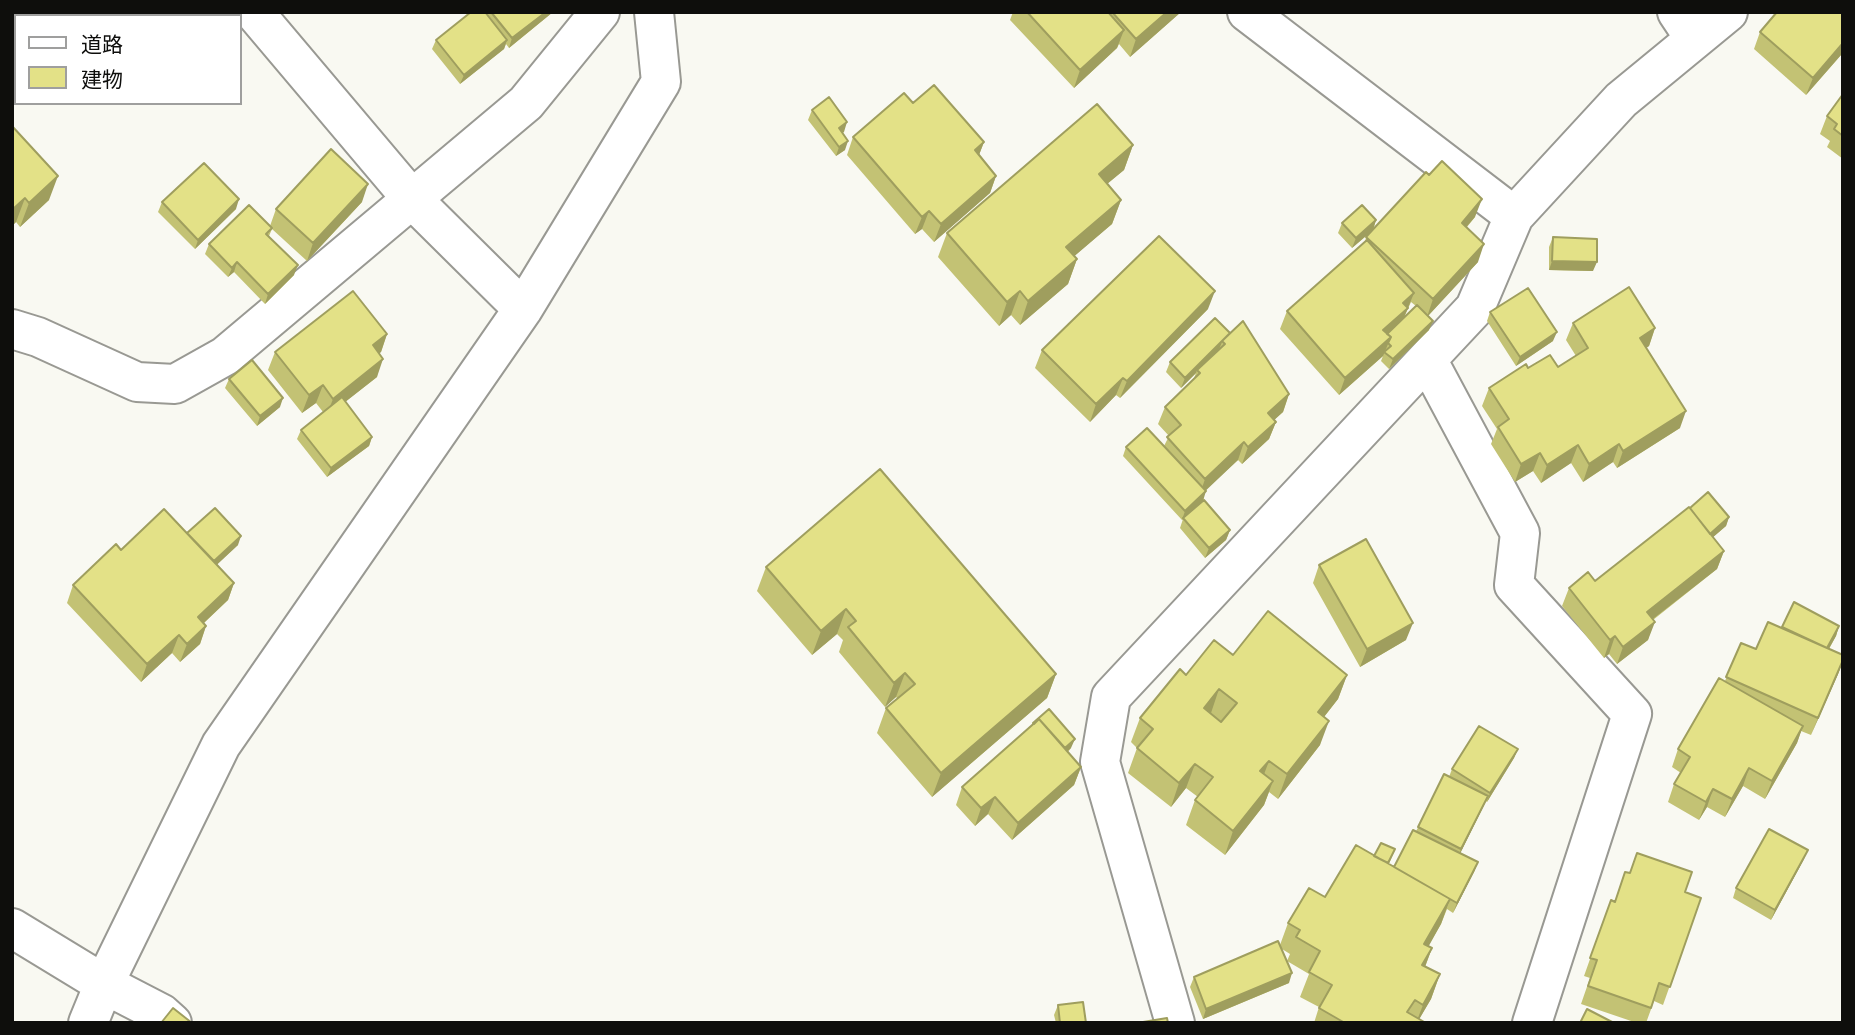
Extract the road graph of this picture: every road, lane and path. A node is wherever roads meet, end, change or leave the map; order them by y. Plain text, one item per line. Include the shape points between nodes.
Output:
1 (254, 12) edge
2 (600, 12) edge
3 (654, 12) edge
4 (1247, 12) edge
5 (1728, 12) edge
6 (1686, 26) edge
7 (412, 199) junction
8 (1514, 216) junction
9 (523, 309) junction
10 (12, 329) edge
11 (1428, 361) junction
12 (12, 928) edge
13 (104, 984) junction
14 (88, 1023) edge
15 (173, 1023) edge
16 (1175, 1023) edge
17 (1532, 1023) edge

1 - 7 street
2 - 7 street via 526,103
3 - 9 street via 661,82
4 - 8 street
5 - 6 street
6 - 8 street
7 - 9 street
7 - 10 street via 225,356 175,384 137,382
8 - 11 street via 1475,308
9 - 13 street via 221,745
11 - 16 street via 1111,697 1100,762
11 - 17 street via 1520,533 1514,584 1632,714
12 - 13 street
13 - 14 street
13 - 15 street

